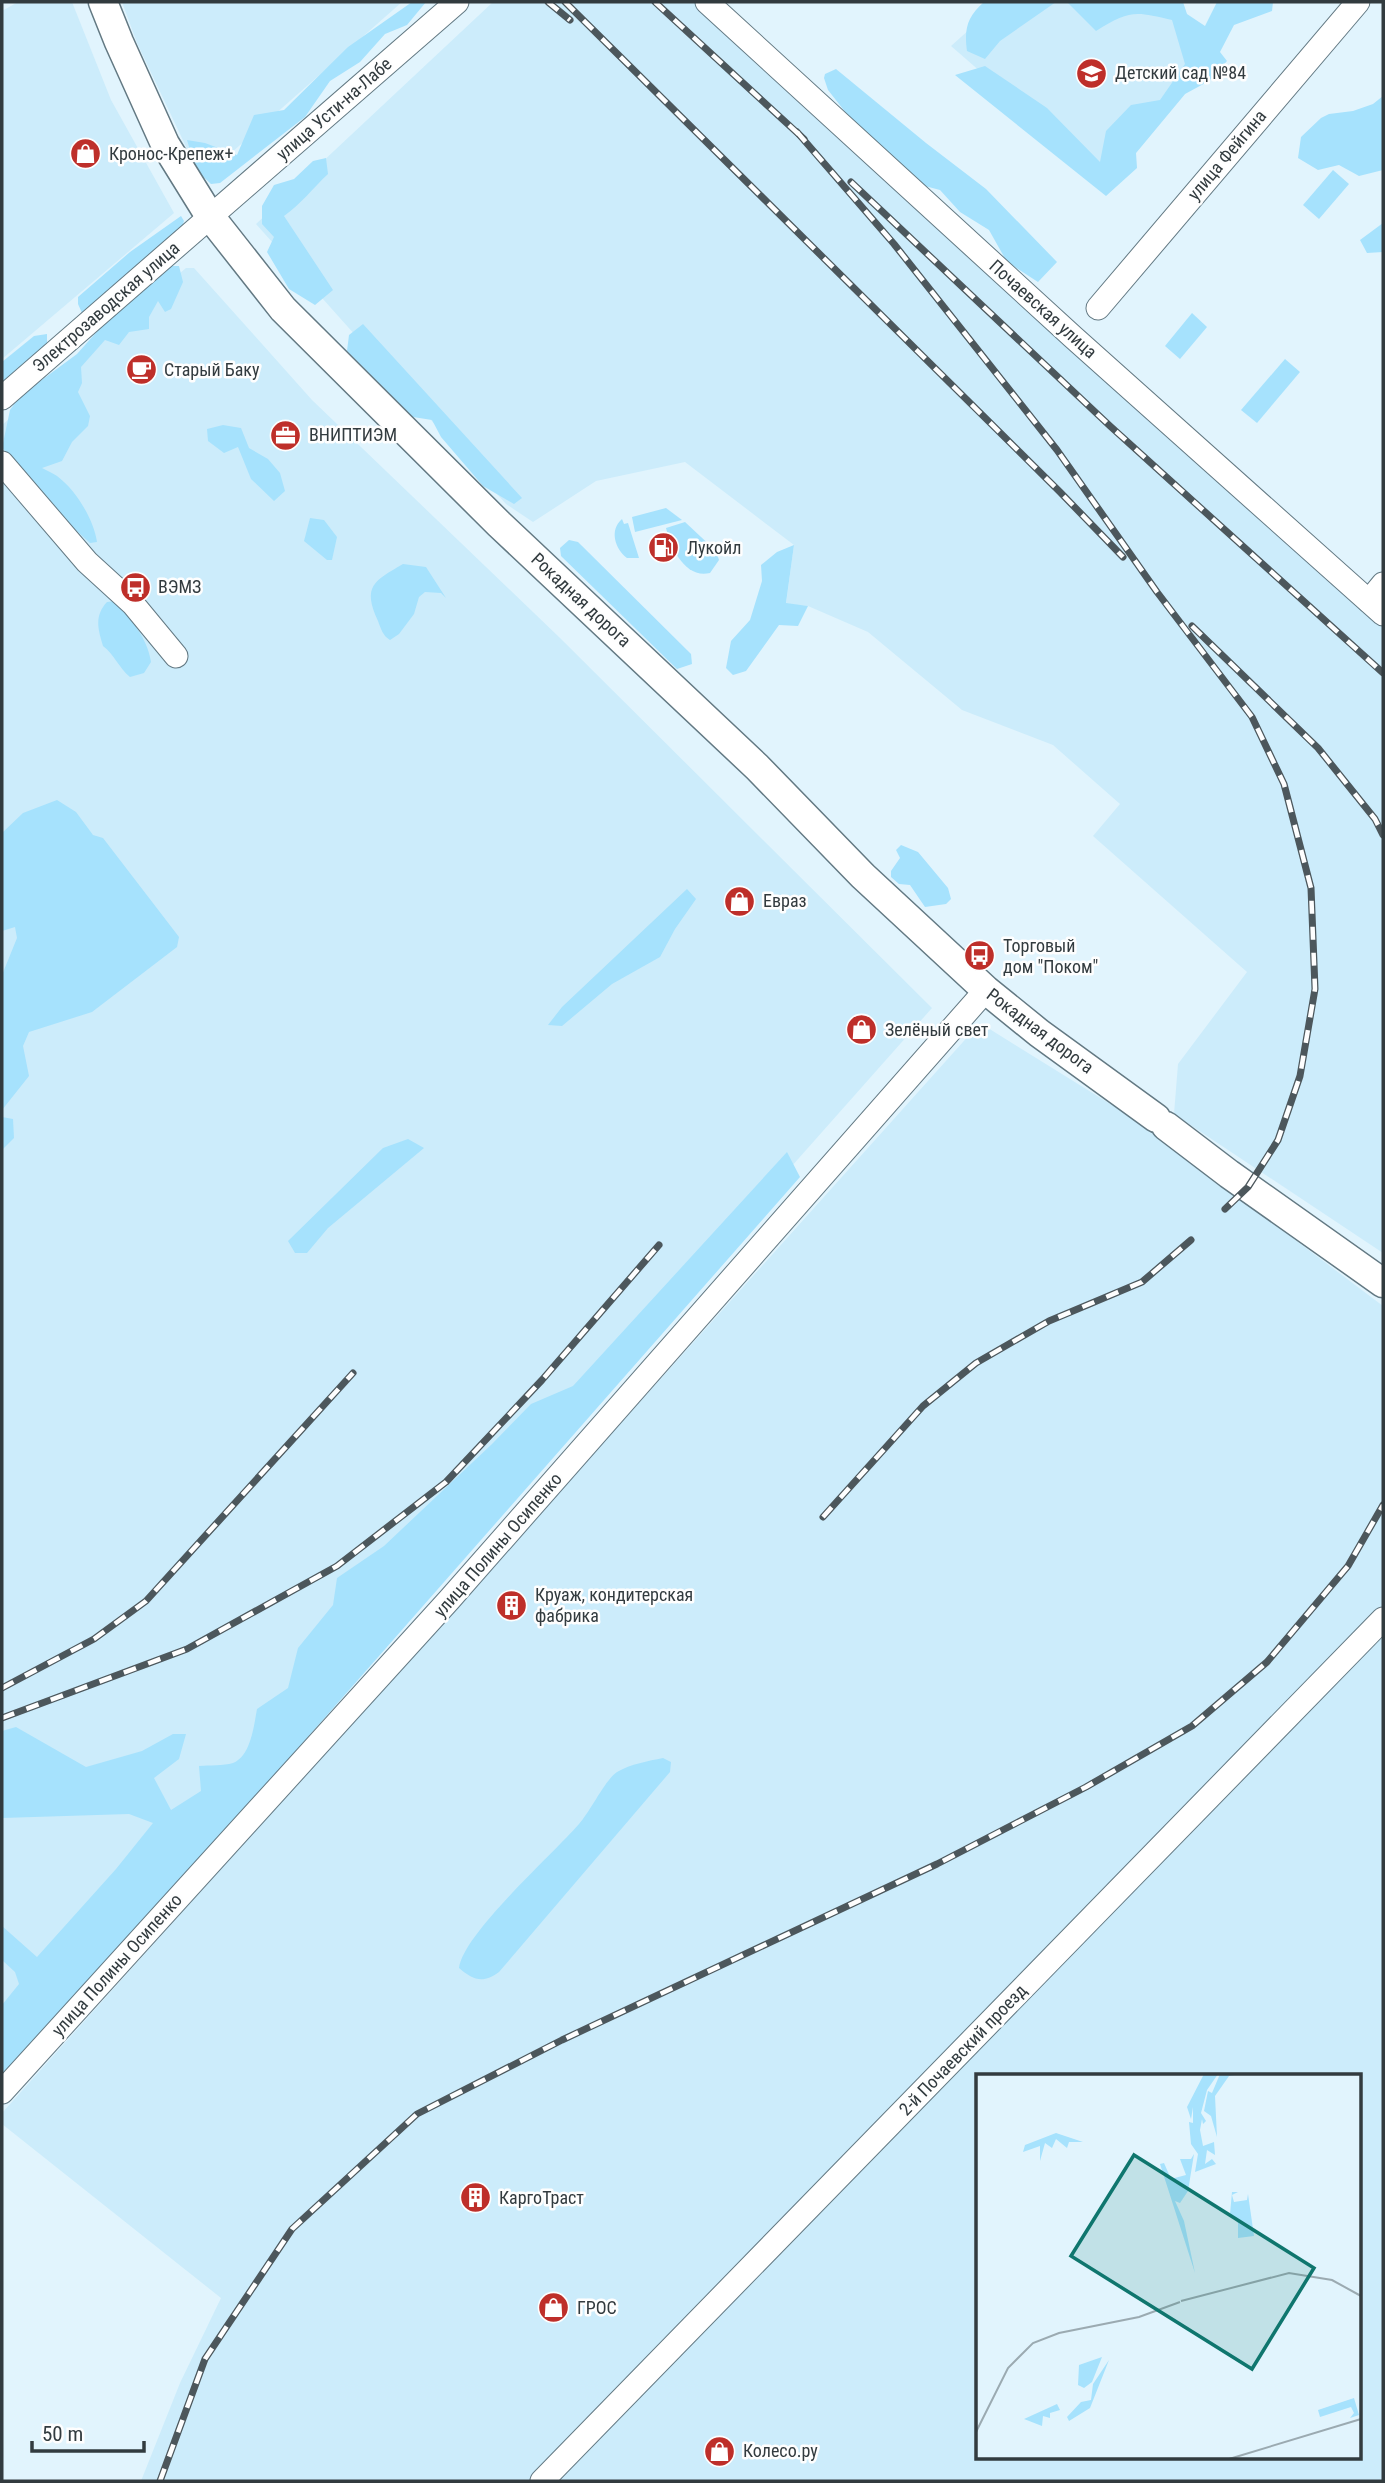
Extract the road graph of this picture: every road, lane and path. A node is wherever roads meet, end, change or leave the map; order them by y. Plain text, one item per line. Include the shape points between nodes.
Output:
1 (103, 2) edge
2 (457, 2) edge
3 (707, 2) edge
4 (1358, 2) edge
5 (209, 215) junction
6 (1098, 308) dead end
7 (2, 398) edge
8 (2, 463) edge
9 (1378, 600) edge
10 (176, 656) dead end
11 (986, 990) junction
12 (1383, 1283) edge
13 (1383, 1619) edge
14 (2, 2092) edge
15 (542, 2481) edge

1 - 5 main road, Рокадная дорога via 165,144
2 - 5 street, улица Усти-на-Лабе
3 - 9 street, Почаевская улица via 1063,328
4 - 6 street, улица Фейгина
5 - 7 street, Электрозаводская улица
5 - 11 main road, Рокадная дорога via 293,319 499,524
8 - 10 street
11 - 12 main road, Рокадная дорога via 1229,1174
11 - 14 street, улица Полины Осипенко via 449,1600
13 - 15 street, 2-й Почаевский проезд

